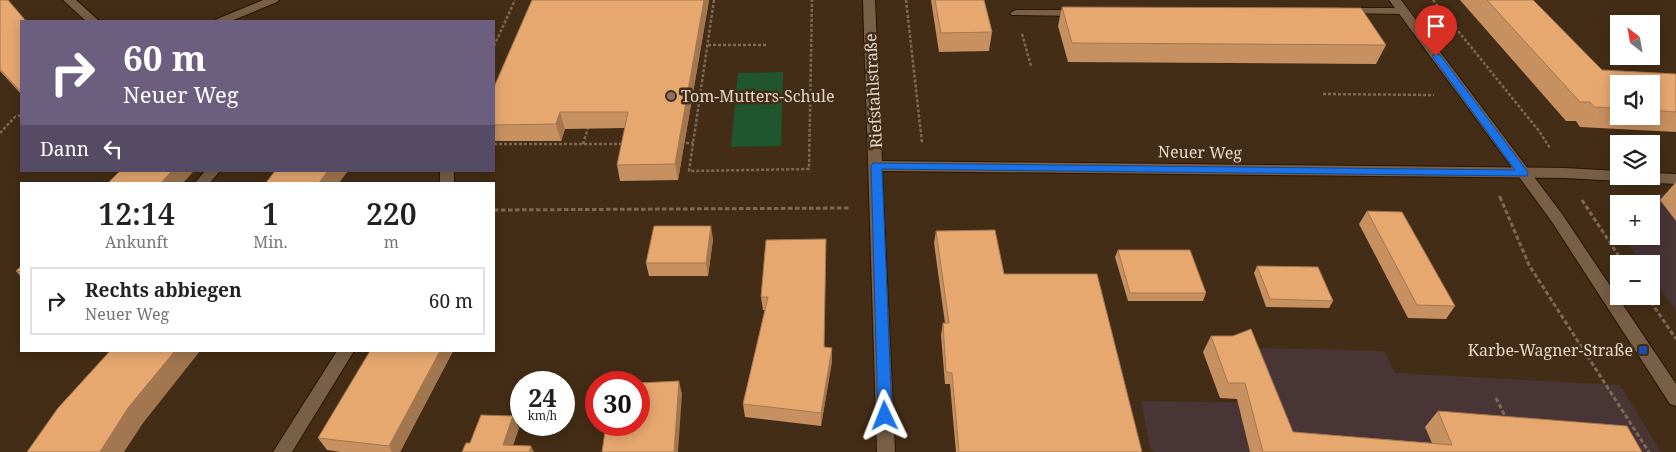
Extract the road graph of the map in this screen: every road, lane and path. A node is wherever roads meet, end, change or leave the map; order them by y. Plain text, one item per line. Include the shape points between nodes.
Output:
1 (69, 0) edge
2 (274, 0) edge
3 (515, 0) edge
4 (714, 0) edge
5 (812, 0) edge
6 (869, 0) edge
7 (906, 0) edge
8 (1395, 0) edge
9 (1434, 0) edge
10 (1403, 11) junction
11 (1329, 12) edge
12 (1094, 13) edge
13 (1016, 14) dead end
14 (92, 20) edge
15 (224, 20) edge
16 (495, 44) edge
17 (708, 45) junction
18 (767, 45) dead end
19 (1428, 87) dead end
20 (1323, 94) dead end
21 (1359, 94) junction
22 (1434, 95) junction
23 (1362, 99) dead end
24 (1440, 103) dead end
25 (20, 115) edge
26 (590, 119) edge
27 (0, 133) edge
28 (675, 143) edge
29 (693, 143) junction
30 (495, 144) edge
31 (583, 144) junction
32 (629, 144) edge
33 (877, 166) junction
34 (924, 166) junction
35 (212, 172) edge
36 (1487, 173) junction
37 (1523, 173) junction
38 (1566, 173) junction
39 (1610, 175) edge
40 (1660, 178) edge
41 (1676, 179) edge
42 (203, 182) edge
43 (878, 208) junction
44 (495, 210) edge
45 (1618, 255) edge
46 (1653, 305) edge
47 (1676, 339) edge
48 (345, 352) edge
49 (1496, 398) dead end
50 (1676, 400) edge
51 (1510, 426) edge
52 (282, 452) edge
53 (886, 452) edge
54 (1649, 452) edge

1 - 14 street
2 - 15 street
3 - 16 path
4 - 17 path
5 - 29 path via 808,169 689,171
6 - 33 street, Riefstahlstraße
7 - 34 path
8 - 10 street
9 - 38 path via 1539,131
10 - 11 street
10 - 37 street
12 - 13 street
17 - 18 path
17 - 29 path
19 - 22 path
20 - 21 path
21 - 22 path
21 - 23 path
22 - 24 path
25 - 27 path
26 - 31 path
28 - 29 path
30 - 31 path
31 - 32 path
33 - 34 street, Neuer Weg
33 - 43 street, Riefstahlstraße
34 - 36 street, Neuer Weg
35 - 42 street
36 - 37 street, Neuer Weg
36 - 54 path via 1529,265
37 - 38 street, Neuer Weg
37 - 50 street via 1557,218
38 - 39 street, Neuer Weg
38 - 45 path
40 - 41 street
43 - 44 path
43 - 53 street, Riefstahlstraße
46 - 47 path
48 - 52 street
49 - 51 path

